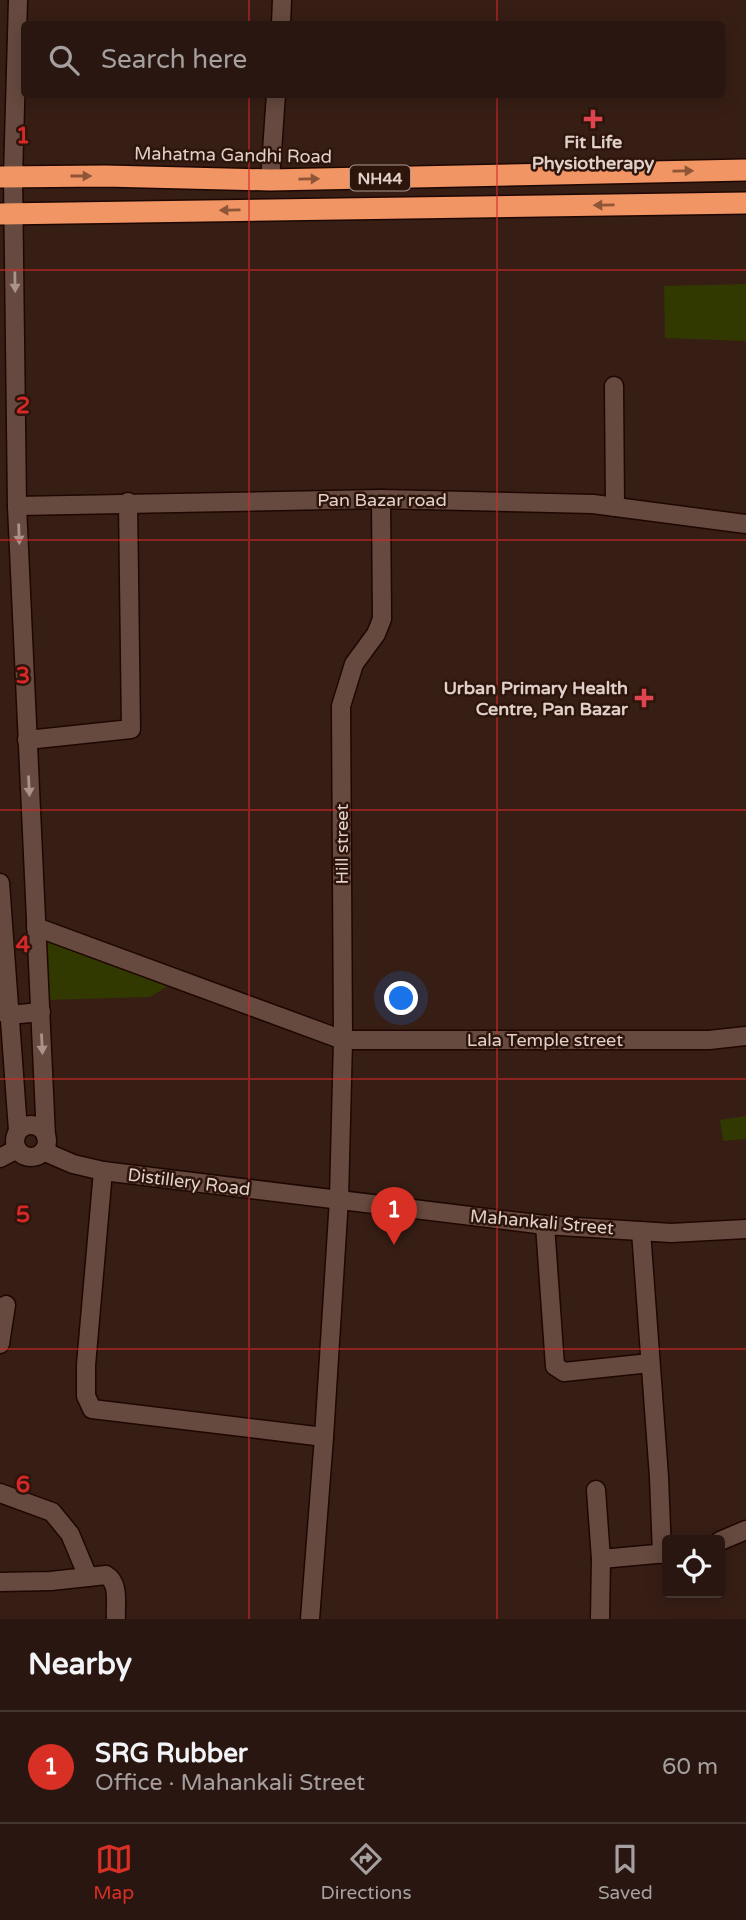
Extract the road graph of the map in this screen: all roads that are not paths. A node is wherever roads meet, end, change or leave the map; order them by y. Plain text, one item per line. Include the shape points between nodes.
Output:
1 (18, 0) edge
2 (282, 0) edge
3 (281, 21) edge
4 (276, 98) edge
5 (746, 170) edge
6 (7, 177) edge
7 (270, 180) junction
8 (746, 203) edge
9 (7, 214) edge
10 (614, 386) dead end
11 (381, 499) junction
12 (128, 502) junction
13 (18, 506) junction
14 (615, 507) junction
15 (746, 524) edge
16 (27, 740) junction
17 (0, 883) edge
18 (0, 901) edge
19 (36, 927) junction
20 (4, 1012) edge
21 (41, 1012) junction
22 (746, 1036) edge
23 (343, 1040) junction
24 (12, 1138) edge
25 (45, 1144) junction
26 (0, 1158) edge
27 (103, 1171) junction
28 (339, 1199) junction
29 (545, 1226) junction
30 (746, 1229) edge
31 (641, 1231) junction
32 (6, 1305) dead end
33 (0, 1344) edge
34 (650, 1363) junction
35 (324, 1437) junction
36 (596, 1490) dead end
37 (0, 1493) edge
38 (746, 1530) edge
39 (664, 1535) edge
40 (725, 1539) edge
41 (662, 1554) edge
42 (601, 1559) junction
43 (88, 1577) junction
44 (0, 1582) edge
45 (116, 1619) edge
46 (310, 1619) edge
47 (600, 1619) edge

1 - 6 street
2 - 3 street
4 - 7 street
7 -> 5 highway, Mahatma Gandhi Road / NH44
6 -> 7 highway, Mahatma Gandhi Road / NH44
6 - 9 street
8 -> 9 highway, NH44
9 -> 13 street
10 - 14 street
11 - 12 street, Pan Bazar road
11 - 14 street, Pan Bazar road
11 - 23 street, Hill street via 382,619 354,664 341,706
12 - 13 street, Pan Bazar road
12 - 16 street via 131,729
13 -> 16 street
14 - 15 street, Pan Bazar road
16 -> 19 street
17 - 18 street
18 - 20 street
19 - 21 street
19 - 23 street
20 - 21 street
20 - 24 street
21 -> 25 street
22 - 23 street, Lala Temple street via 696,1040
23 - 28 street, Hill street
24 - 25 street, Distillery Road via 20,1153 30,1157
24 - 25 street, Distillery Road via 27,1125 37,1126
24 - 26 street
25 - 27 street, Distillery Road via 73,1164
27 - 28 street, Distillery Road
27 - 35 street via 86,1364 86,1396 92,1409
28 - 29 street, Mahankali Street
28 - 35 street, Hill street
29 - 31 street, Mahankali Street
29 - 34 street via 558,1370
30 - 31 street, Mahankali Street
31 - 34 street
32 - 33 street
34 - 39 street
35 - 46 street, Hill street
36 - 42 street
37 - 43 street via 52,1511 70,1534
38 - 40 street
41 - 42 street
42 - 47 street
43 - 44 street
43 - 45 street via 111,1578

